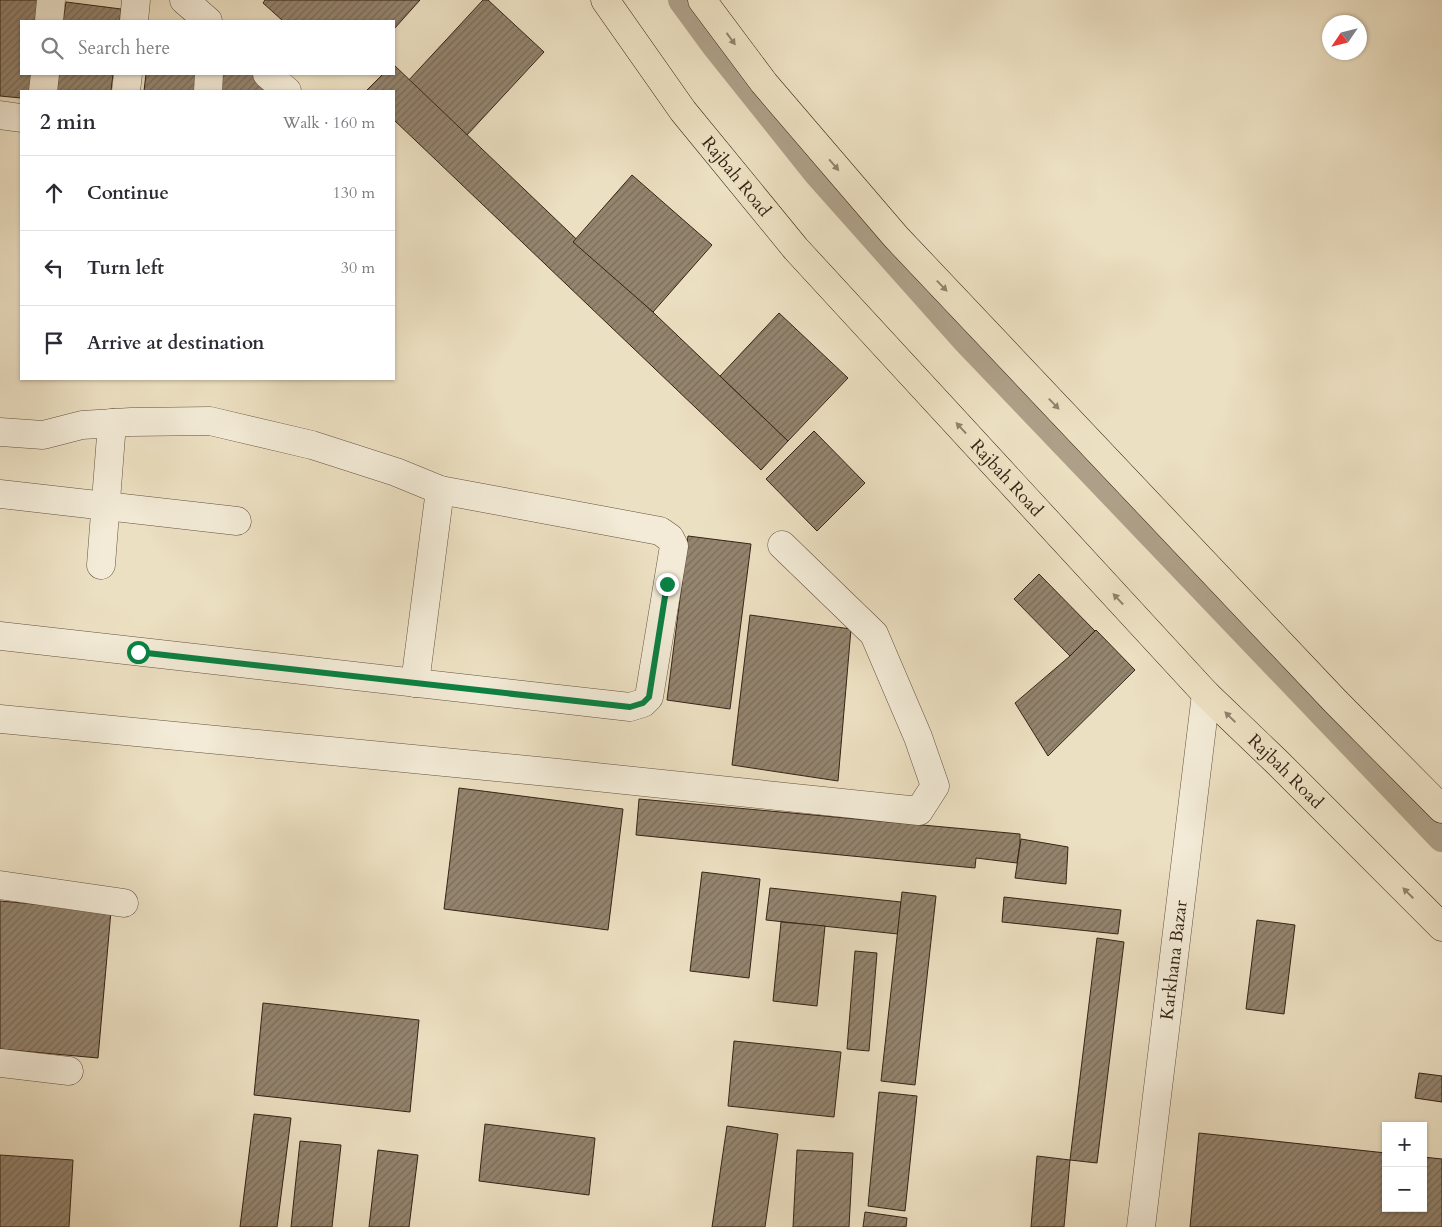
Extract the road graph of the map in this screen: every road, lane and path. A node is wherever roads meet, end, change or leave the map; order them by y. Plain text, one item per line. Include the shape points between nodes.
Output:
1 (51, 0) edge
2 (136, 0) edge
3 (184, 0) edge
4 (605, 0) edge
5 (702, 0) edge
6 (49, 20) edge
7 (134, 20) edge
8 (207, 20) edge
9 (45, 75) edge
10 (128, 75) edge
11 (209, 75) edge
12 (268, 75) edge
13 (43, 90) edge
14 (126, 90) edge
15 (208, 90) edge
16 (286, 90) edge
17 (0, 115) edge
18 (20, 118) edge
19 (112, 423) junction
20 (0, 432) edge
21 (440, 490) junction
22 (0, 494) edge
23 (106, 506) junction
24 (237, 521) dead end
25 (782, 545) dead end
26 (101, 565) dead end
27 (0, 636) edge
28 (415, 683) junction
29 (1206, 694) junction
30 (0, 719) edge
31 (1442, 809) edge
32 (0, 885) edge
33 (124, 903) dead end
34 (1442, 928) edge
35 (0, 1063) edge
36 (69, 1070) dead end
37 (1141, 1227) edge

1 - 6 street
2 - 7 street
3 - 8 street
29 -> 4 main road, Rajbah Road via 796,249 682,112
5 -> 31 main road via 764,83 896,238 1336,702
9 - 13 street
10 - 14 street
11 - 15 street
12 - 16 street
17 - 18 street
19 - 20 street via 82,425 43,435
19 - 21 street via 210,421 312,445
19 - 23 street
21 - 28 street
21 - 28 street via 660,531 670,538 674,546 649,697 643,703 630,707
22 - 23 street
23 - 24 street
23 - 26 street
25 - 30 street via 874,634 935,786 919,811
27 - 28 street
34 -> 29 main road, Rajbah Road
29 - 37 street, Karkhana Bazar
32 - 33 street
35 - 36 street

